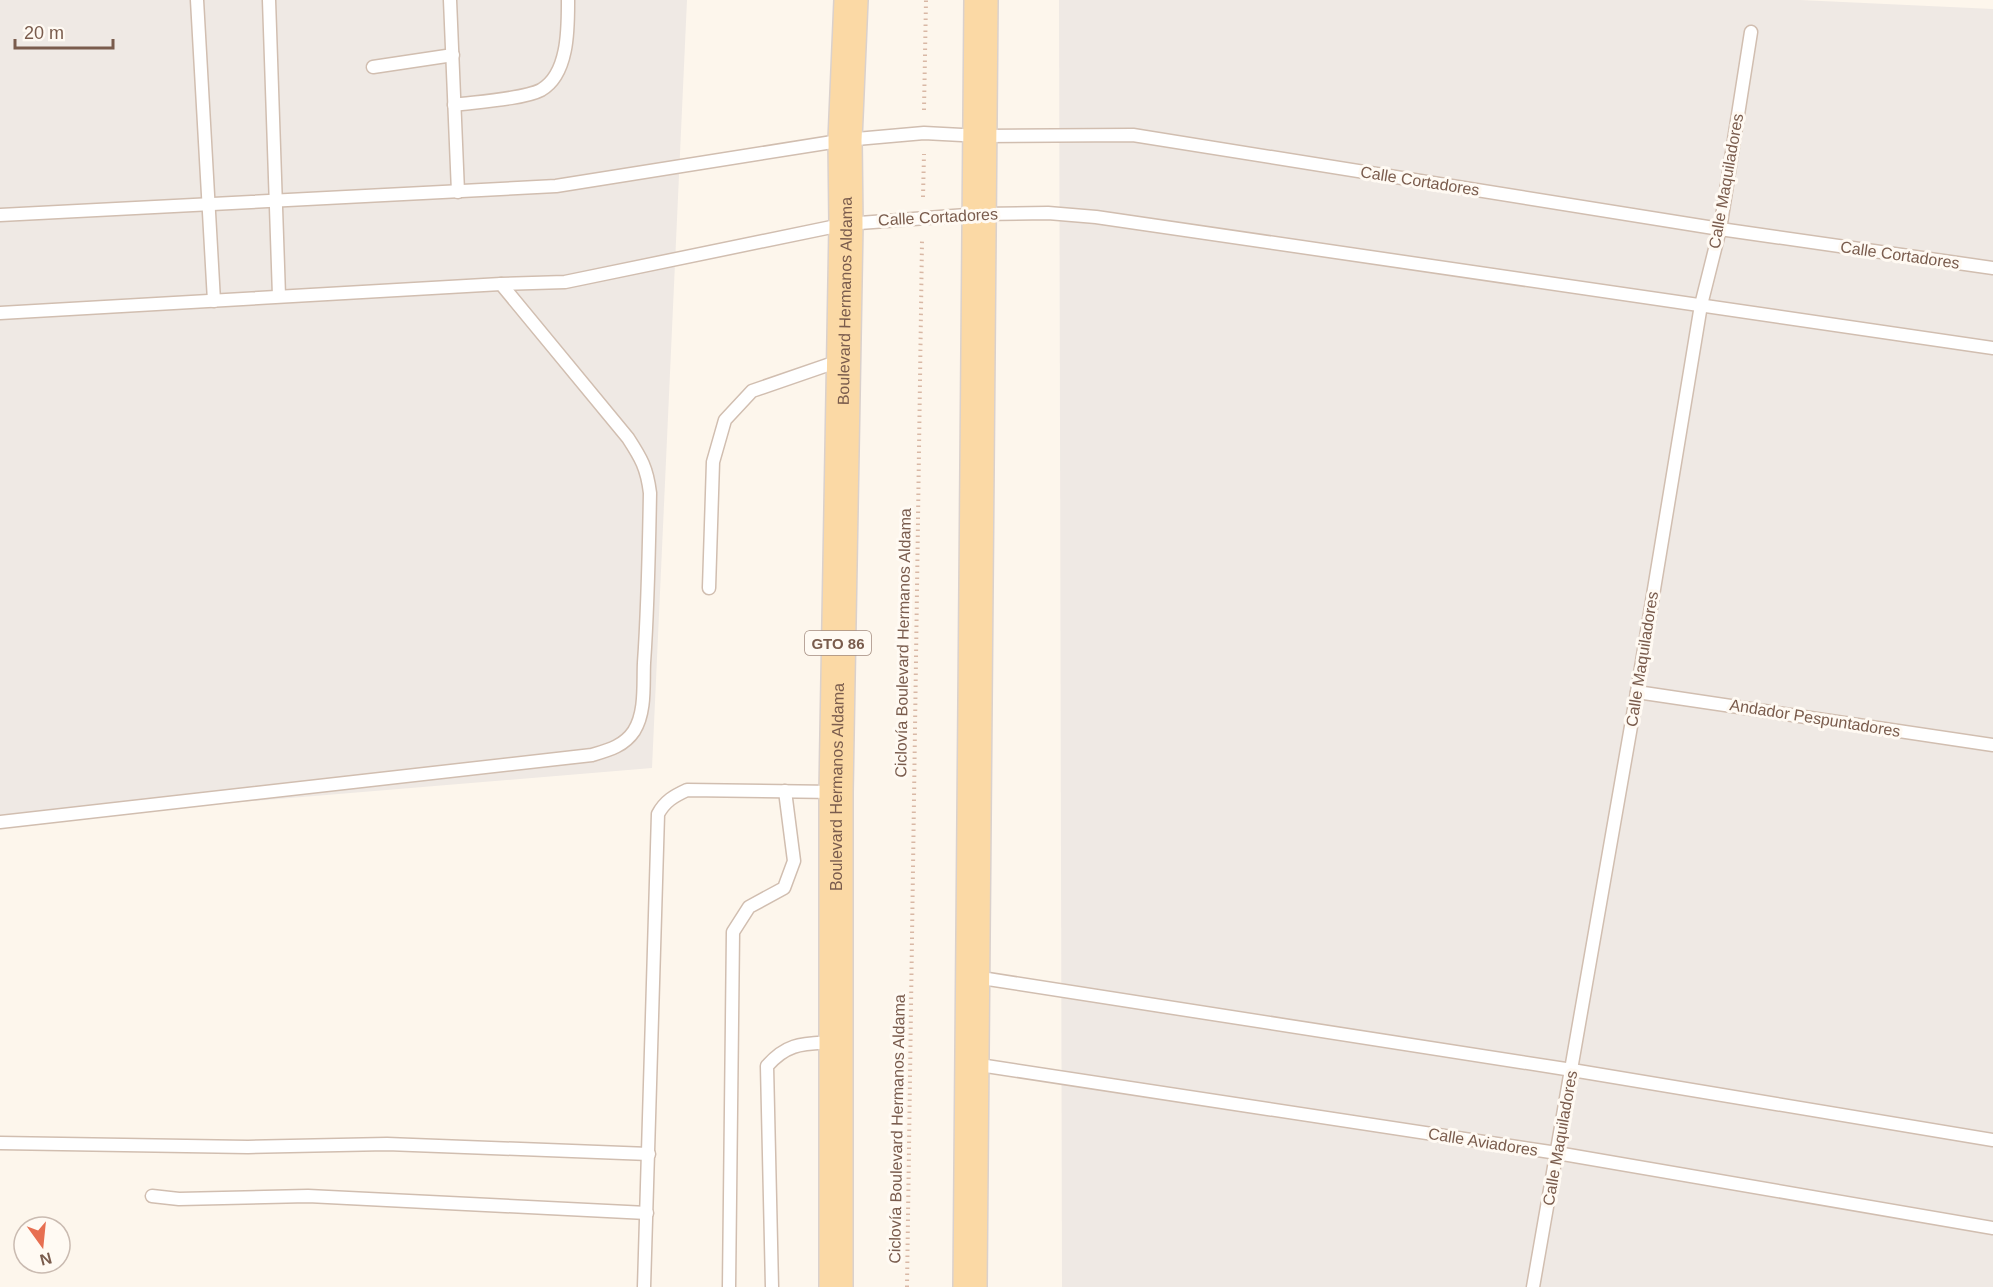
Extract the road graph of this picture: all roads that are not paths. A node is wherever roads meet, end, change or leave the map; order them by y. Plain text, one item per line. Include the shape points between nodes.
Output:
1 (197, 0) edge
2 (269, 0) edge
3 (450, 0) edge
4 (568, 0) edge
5 (851, 0) edge
6 (981, 0) edge
7 (1751, 32) dead end
8 (453, 55) junction
9 (372, 67) dead end
10 (454, 105) junction
11 (981, 136) junction
12 (845, 140) junction
13 (458, 192) junction
14 (275, 201) junction
15 (207, 204) junction
16 (980, 214) junction
17 (0, 215) edge
18 (846, 224) junction
19 (1720, 229) junction
20 (1993, 268) edge
21 (501, 284) junction
22 (279, 296) junction
23 (214, 301) junction
24 (1701, 305) junction
25 (0, 313) edge
26 (1993, 348) edge
27 (843, 360) junction
28 (709, 588) dead end
29 (1637, 692) junction
30 (1993, 745) edge
31 (785, 791) junction
32 (836, 792) junction
33 (0, 822) edge
34 (973, 977) junction
35 (836, 1042) junction
36 (971, 1064) junction
37 (1572, 1070) junction
38 (1993, 1140) edge
39 (0, 1143) edge
40 (1557, 1153) junction
41 (649, 1154) junction
42 (152, 1196) dead end
43 (647, 1213) junction
44 (1993, 1228) edge
45 (644, 1287) edge
46 (729, 1287) edge
47 (772, 1287) edge
48 (836, 1287) edge
49 (970, 1287) edge
50 (1533, 1287) edge

1 - 15 lane
2 - 14 lane
3 - 8 lane
4 - 10 lane via 563,56 555,76 543,89
5 - 12 main road, Boulevard Hermanos Aldama / GTO 86
6 - 11 main road
7 - 19 lane, Calle Maquiladores
8 - 9 lane
8 - 10 lane
10 - 13 lane
11 - 12 lane, Calle Cortadores via 924,133
11 - 16 main road
11 - 19 lane, Calle Cortadores via 1133,135
12 - 13 lane, Calle Cortadores via 556,186
12 - 18 main road, Boulevard Hermanos Aldama / GTO 86
13 - 14 lane, Calle Cortadores
14 - 15 lane, Calle Cortadores
14 - 22 lane
15 - 17 lane, Calle Cortadores
15 - 23 lane
16 - 18 lane, Calle Cortadores
16 - 24 lane, Calle Cortadores via 1096,217
16 - 34 main road
18 - 21 lane, Calle Cortadores via 565,282
18 - 27 main road, Boulevard Hermanos Aldama / GTO 86
19 - 20 lane, Calle Cortadores
19 - 24 lane, Calle Maquiladores
21 - 22 lane, Calle Cortadores
21 - 33 lane via 628,438 648,473 642,713 624,743 592,755
22 - 23 lane, Calle Cortadores
23 - 25 lane, Calle Cortadores
24 - 26 lane, Calle Cortadores
24 - 29 lane, Calle Maquiladores
27 - 28 lane via 752,391 725,420 713,462
27 - 32 main road, Boulevard Hermanos Aldama / GTO 86
29 - 30 lane, Andador Pespuntadores
29 - 37 lane, Calle Maquiladores
31 - 32 lane
31 - 41 lane via 687,790 672,797 658,814
31 - 46 lane via 794,861 784,888 749,907 732,932
32 - 35 main road, Boulevard Hermanos Aldama / GTO 86
34 - 36 main road
34 - 37 lane
35 - 47 lane via 798,1045 778,1053 767,1066
35 - 48 main road, Boulevard Hermanos Aldama / GTO 86
36 - 40 lane, Calle Aviadores
36 - 49 main road
37 - 38 lane
37 - 40 lane, Calle Maquiladores
39 - 41 lane via 248,1147 387,1144
40 - 44 lane, Calle Aviadores
40 - 50 lane, Calle Maquiladores
41 - 43 lane
42 - 43 lane via 308,1196
43 - 45 lane

